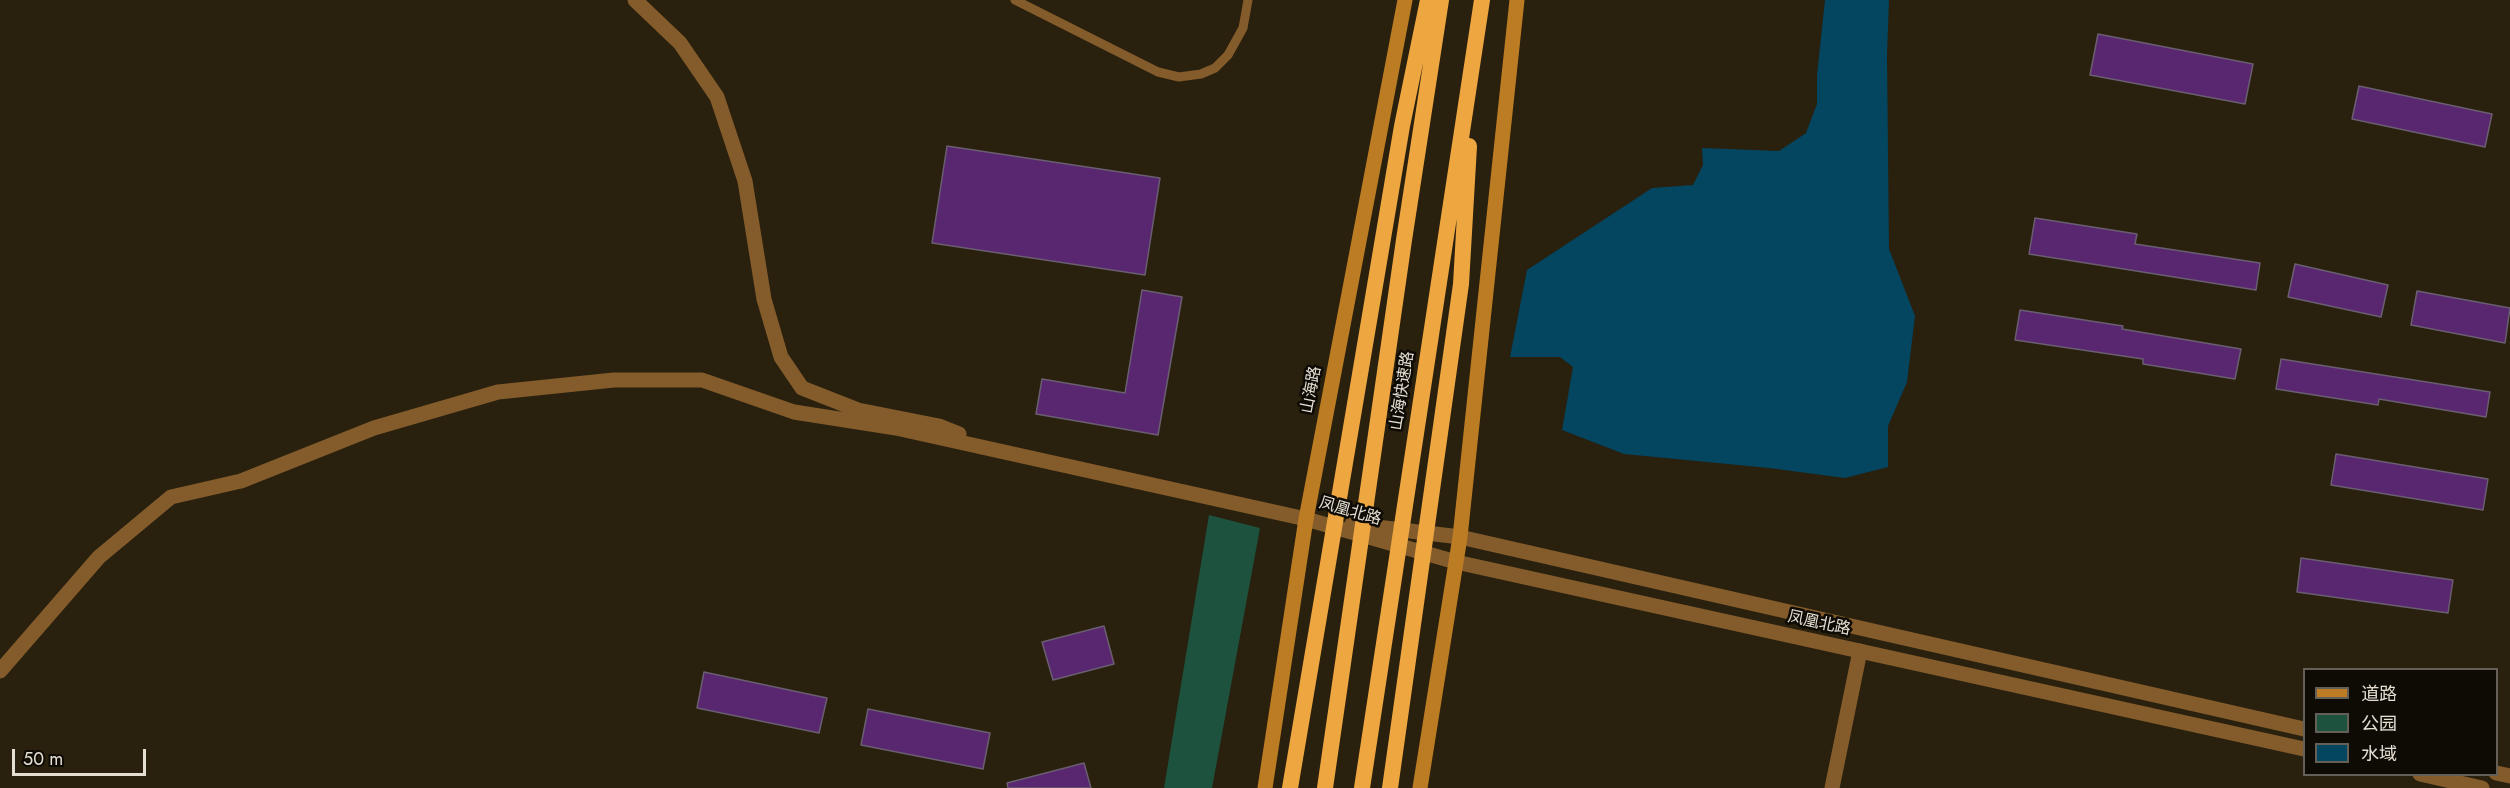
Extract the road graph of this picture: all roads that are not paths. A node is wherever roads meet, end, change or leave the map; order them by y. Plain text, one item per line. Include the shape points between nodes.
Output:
1 (634, 0) edge
2 (1015, 0) edge
3 (1248, 0) edge
4 (1405, 0) edge
5 (1428, 0) edge
6 (1441, 0) edge
7 (1482, 0) edge
8 (1517, 0) edge
9 (1474, 47) junction
10 (1018, 455) junction
11 (1306, 519) junction
12 (1460, 537) junction
13 (1456, 562) junction
14 (1860, 651) junction
15 (0, 671) edge
16 (2303, 729) edge
17 (2303, 749) edge
18 (2429, 776) edge
19 (1265, 788) edge
20 (1290, 788) edge
21 (1325, 788) edge
22 (1362, 788) edge
23 (1390, 788) edge
24 (1420, 788) edge
25 (1832, 788) edge
26 (2482, 788) edge

1 - 10 street via 680,43 717,97 745,181 764,299 781,357 802,388 858,410 939,426
2 - 3 lane via 1158,72 1179,77 1215,68 1228,55 1243,28
4 - 11 main road, 山海路
5 - 20 highway, bridge via 1402,126
6 - 21 highway, 山海快速路, bridge
7 - 9 highway, 山海快速路, bridge
8 - 12 main road
9 - 22 highway, 山海快速路, bridge
9 - 23 highway, bridge via 1461,284
10 - 11 street
10 - 15 street via 896,428 794,412 702,381 614,380 498,392 375,428 241,481 171,497 99,557
11 - 12 street, 凤凰北路
11 - 13 street, 凤凰北路
11 - 19 main road, 山海路
12 - 13 main road
12 - 16 street, 凤凰北路
13 - 14 street, 凤凰北路
13 - 24 main road
14 - 17 street, 凤凰北路
14 - 25 street
18 - 26 street

